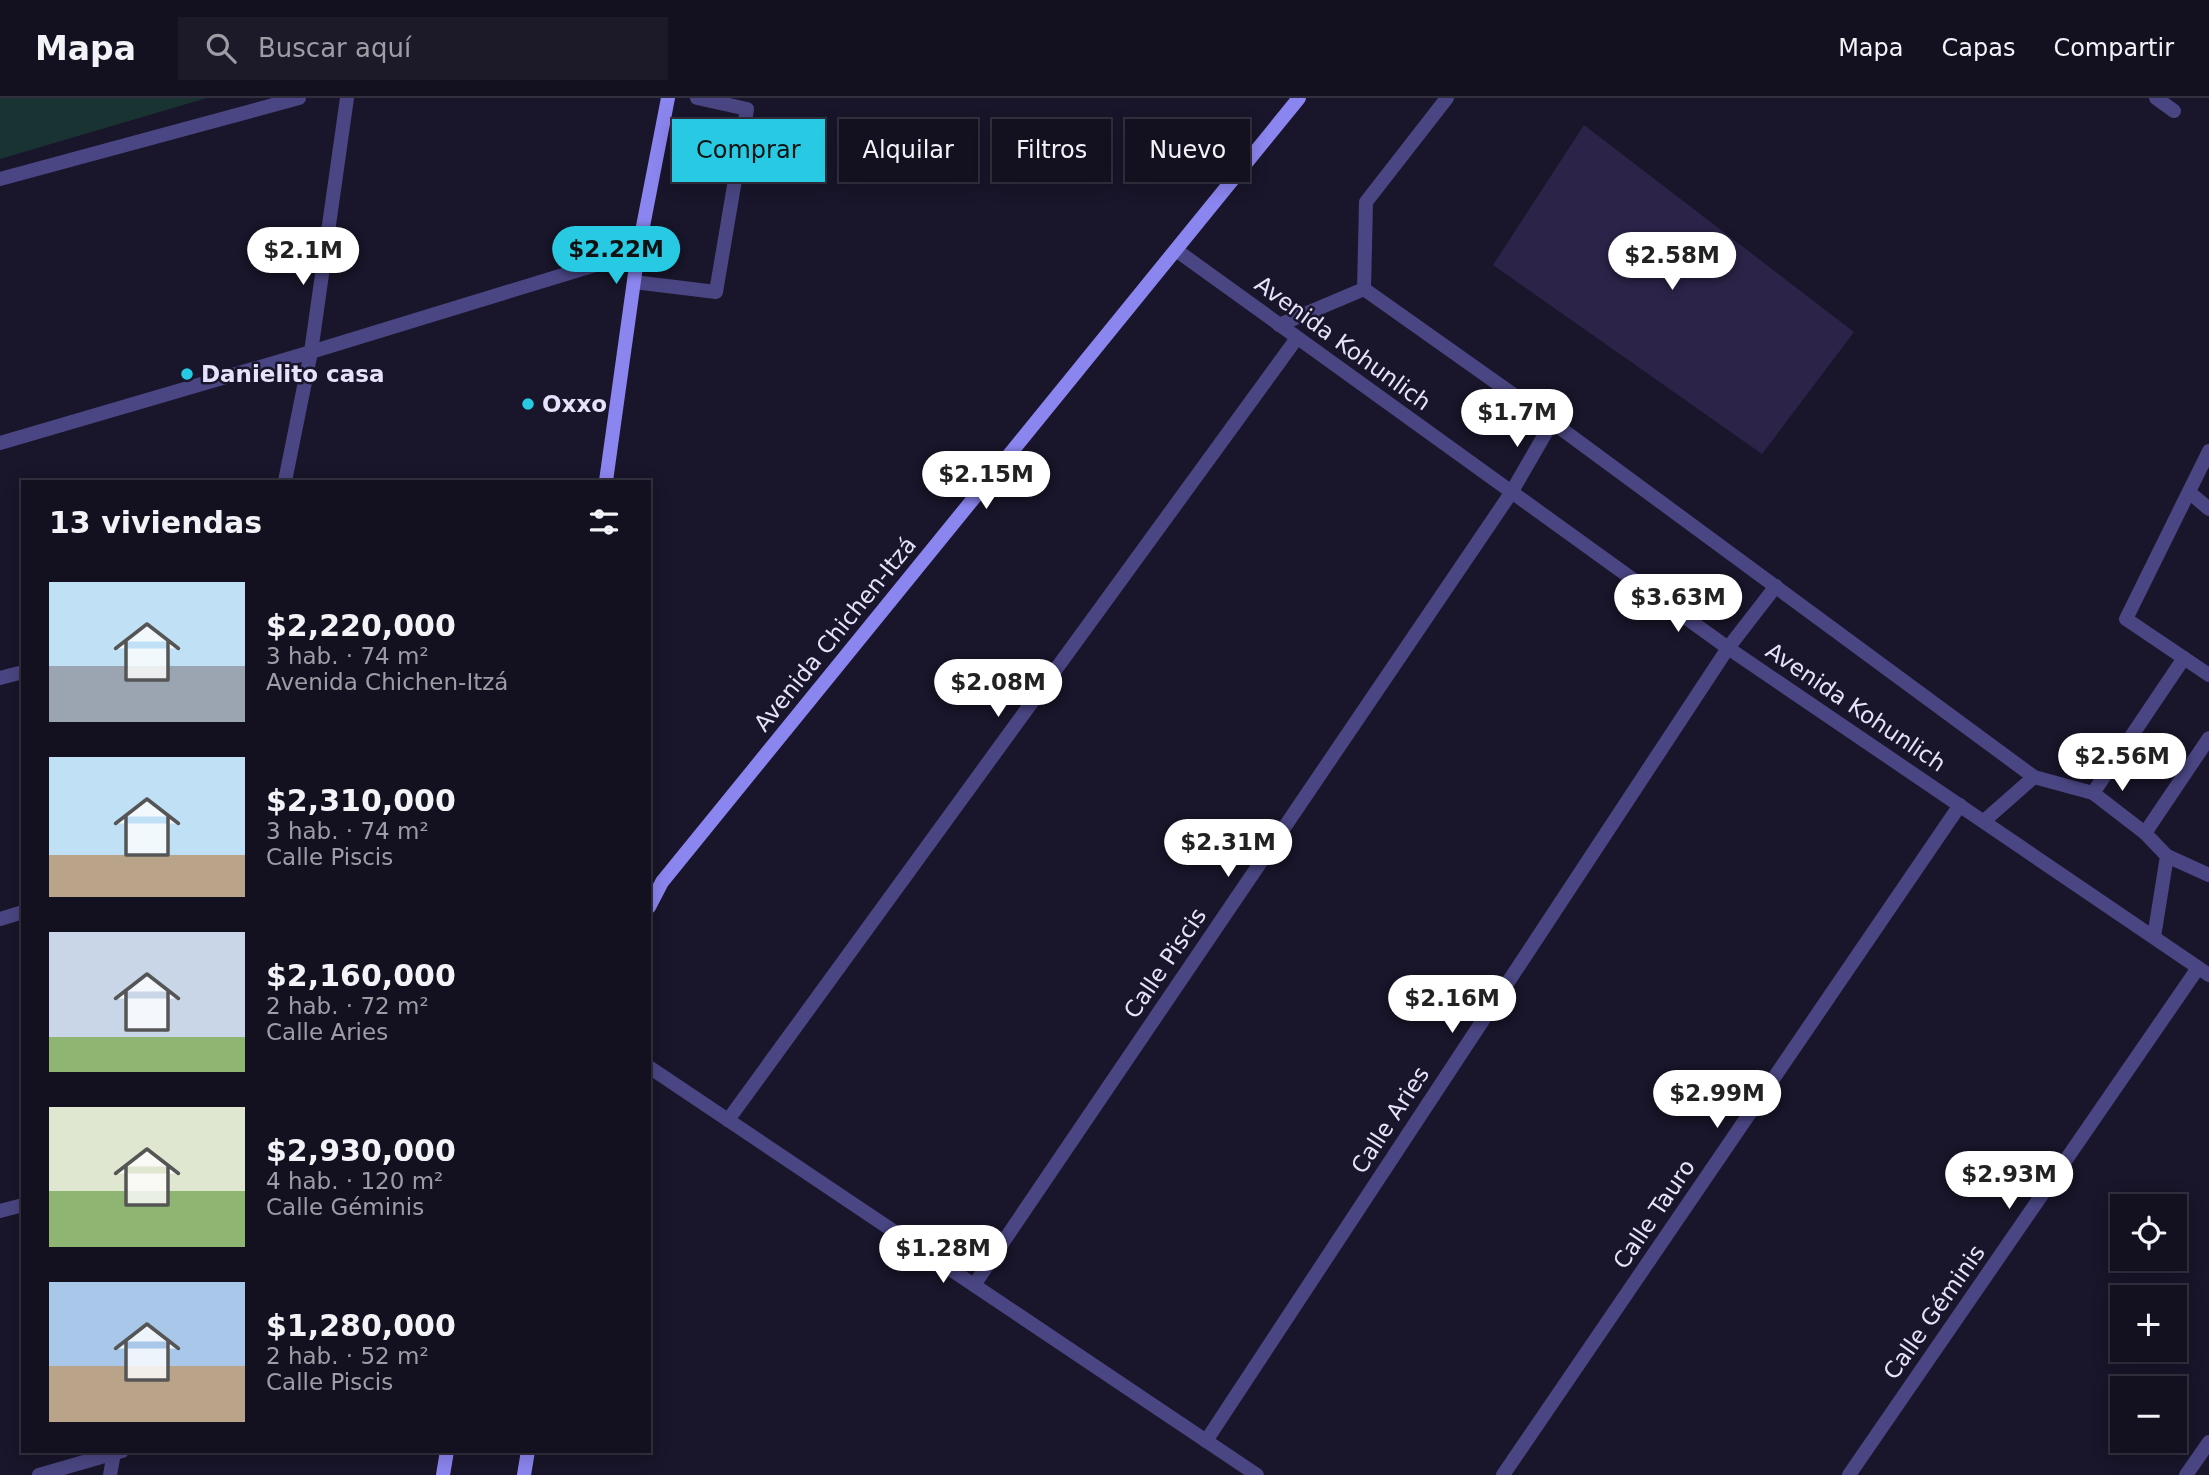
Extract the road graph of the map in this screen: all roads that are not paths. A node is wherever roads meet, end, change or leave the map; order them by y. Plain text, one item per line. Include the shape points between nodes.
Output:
1 (299, 98) edge
2 (347, 98) edge
3 (668, 98) edge
4 (697, 98) edge
5 (1299, 98) edge
6 (1447, 98) edge
7 (2156, 98) edge
8 (2174, 111) dead end
9 (0, 179) edge
10 (1176, 250) junction
11 (638, 252) junction
12 (634, 282) junction
13 (1364, 289) junction
14 (1279, 325) junction
15 (1297, 338) junction
16 (311, 352) junction
17 (1552, 422) junction
18 (0, 443) edge
19 (2209, 451) edge
20 (285, 480) edge
21 (606, 480) edge
22 (2189, 492) junction
23 (1511, 494) junction
24 (2209, 509) edge
25 (1776, 586) junction
26 (1728, 648) junction
27 (2184, 657) junction
28 (21, 673) edge
29 (2209, 675) edge
30 (0, 678) edge
31 (2209, 738) edge
32 (2034, 777) junction
33 (2093, 793) junction
34 (1960, 805) junction
35 (1984, 821) junction
36 (2145, 833) junction
37 (2167, 856) junction
38 (2209, 875) edge
39 (651, 903) edge
40 (21, 913) edge
41 (0, 919) edge
42 (2154, 937) junction
43 (2204, 971) edge
44 (651, 1068) edge
45 (728, 1120) junction
46 (21, 1206) edge
47 (0, 1211) edge
48 (974, 1285) junction
49 (1206, 1441) junction
50 (2209, 1442) edge
51 (115, 1453) edge
52 (118, 1453) edge
53 (447, 1453) edge
54 (528, 1453) edge
55 (39, 1475) edge
56 (110, 1475) edge
57 (443, 1475) edge
58 (524, 1475) edge
59 (1257, 1475) edge
60 (1503, 1475) edge
61 (1849, 1475) edge
62 (2186, 1475) edge

1 - 9 street
2 - 16 street
3 - 11 main road
4 - 12 street via 747,109 716,292
5 - 10 main road, Avenida Chichen-Itzá
6 - 13 street via 1366,202
7 - 8 street
10 - 14 street, Avenida Kohunlich
10 - 39 main road, Avenida Chichen-Itzá via 662,882
11 - 12 main road
11 - 16 street
12 - 21 main road
13 - 14 street
13 - 17 street
14 - 15 street, Avenida Kohunlich
15 - 23 street, Avenida Kohunlich
15 - 45 street
16 - 18 street
16 - 20 street
17 - 23 street, Calle Piscis
17 - 25 street
19 - 22 street
22 - 24 street
22 - 27 street via 2126,619
23 - 26 street, Avenida Kohunlich
23 - 48 street, Calle Piscis
25 - 26 street, Calle Aries
25 - 32 street
26 - 34 street, Avenida Kohunlich
26 - 49 street, Calle Aries
27 - 29 street
27 - 33 street
28 - 30 street
31 - 36 street
32 - 33 street
32 - 35 street
33 - 36 street
34 - 35 street, Avenida Kohunlich
34 - 60 street, Calle Tauro
35 - 42 street, Avenida Kohunlich
36 - 37 street
37 - 38 street
37 - 42 street
40 - 41 street
42 - 43 street, Avenida Kohunlich
43 - 61 street, Calle Géminis
44 - 45 street
45 - 48 street
46 - 47 street
48 - 49 street
49 - 59 street
50 - 62 street
51 - 55 street
52 - 56 street
53 - 57 main road
54 - 58 main road

